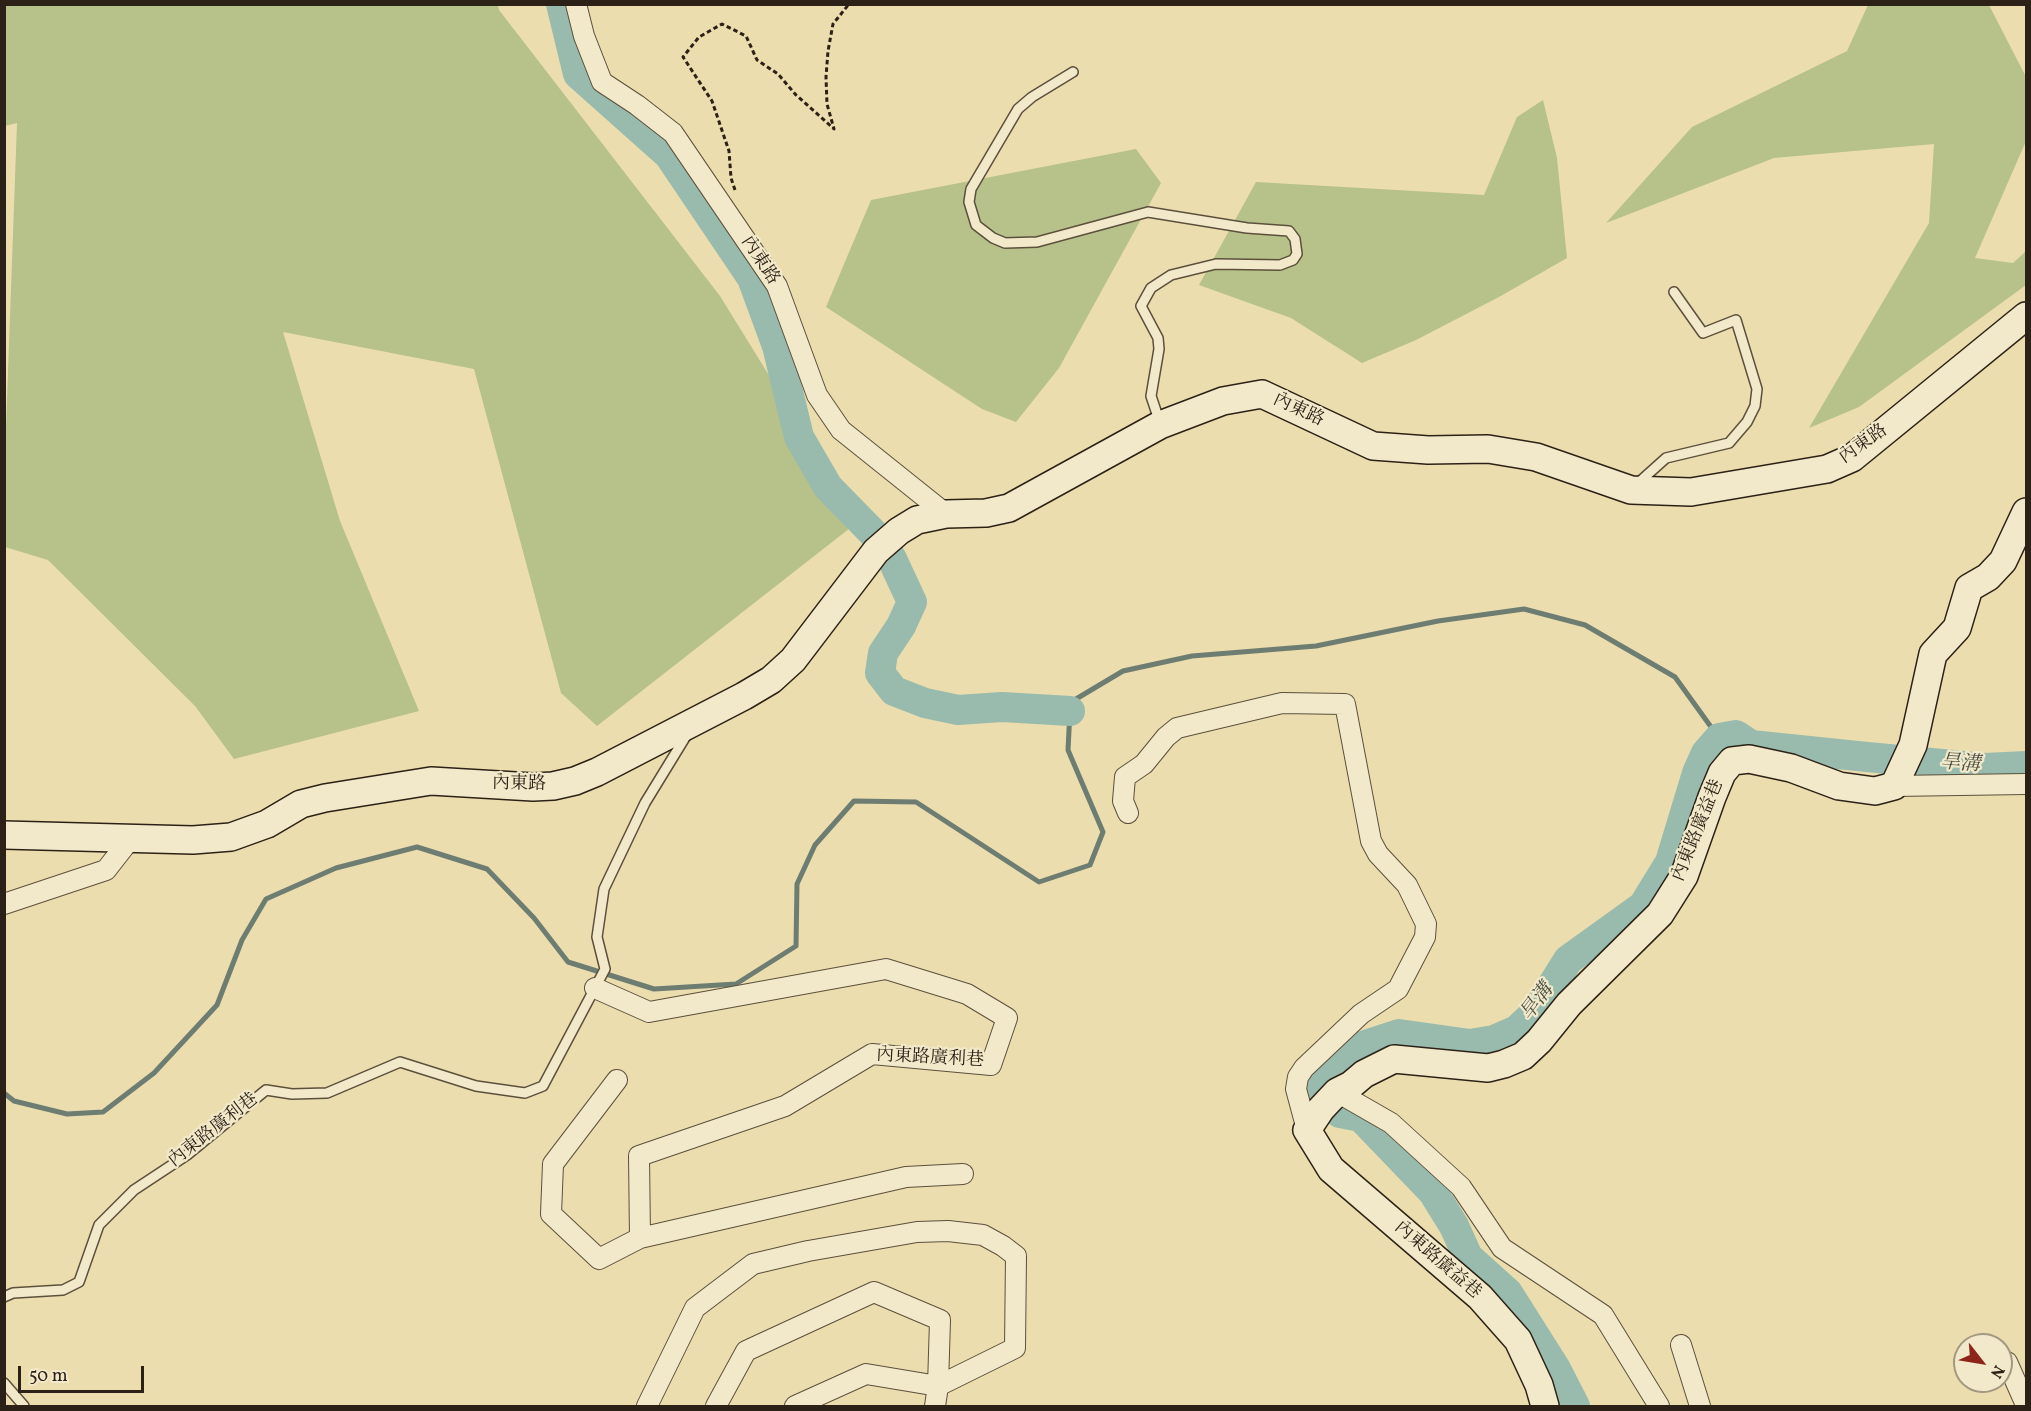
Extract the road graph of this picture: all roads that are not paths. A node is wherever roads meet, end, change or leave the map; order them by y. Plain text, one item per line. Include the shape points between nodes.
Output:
1 (576, 4) edge
2 (1073, 72) dead end
3 (1674, 292) dead end
4 (2026, 316) edge
5 (1160, 425) junction
6 (1631, 490) junction
7 (2026, 512) edge
8 (946, 514) junction
9 (694, 722) junction
10 (2026, 784) edge
11 (1894, 786) junction
12 (1128, 813) dead end
13 (4, 835) edge
14 (131, 838) junction
15 (4, 904) edge
16 (594, 988) junction
17 (617, 1080) dead end
18 (1337, 1092) junction
19 (1307, 1130) junction
20 (963, 1174) dead end
21 (640, 1239) junction
22 (4, 1297) edge
23 (1681, 1346) dead end
24 (2013, 1376) edge
25 (4, 1383) edge
26 (938, 1386) junction
27 (2026, 1405) edge
28 (24, 1407) edge
29 (647, 1407) edge
30 (716, 1407) edge
31 (795, 1407) edge
32 (935, 1407) edge
33 (1545, 1407) edge
34 (1659, 1407) edge
35 (1700, 1407) edge

1 - 8 street, 內東路 via 602,82 672,133 777,286 817,395 841,430
2 - 5 lane via 1018,109 971,189 969,202 976,225 993,238 1005,243 1037,242 1148,212 1289,231 1295,239 1297,254 1280,265 1216,264 1171,275 1151,288 1141,306 1160,349 1151,396
3 - 6 lane via 1704,333 1736,320 1757,389 1755,406 1747,423 1729,443 1665,458
4 - 6 street, 內東路 via 1867,446 1827,469 1691,492
5 - 6 street, 內東路 via 1223,401 1262,394 1373,446 1488,449 1536,457
5 - 8 street, 內東路 via 1009,508
7 - 11 street via 2003,561 1988,577 1969,588 1957,627 1933,654 1914,745
8 - 9 street, 內東路 via 917,520 884,544 793,660 771,680
9 - 14 street, 內東路 via 597,772 553,786 431,782 302,804 267,824 231,837
9 - 16 lane, 內東路廣利巷 via 645,803 604,889 597,937 605,969
10 - 11 street
11 - 18 street, 內東路廣益巷 via 1875,791 1839,786 1791,768 1749,759 1732,761 1722,773 1684,876 1659,914 1523,1056 1488,1068 1394,1059
12 - 19 street, 內東路廣益巷 via 1125,777 1144,764 1177,728 1282,704 1345,705 1371,841 1407,885 1426,924 1425,937 1398,989 1361,1014 1298,1077 1296,1089
13 - 14 street, 內東路
14 - 15 street via 106,870
16 - 21 street, 內東路廣利巷 via 649,1012 886,969 967,994 1007,1018 991,1065 872,1054 785,1106 639,1156
16 - 22 lane, 內東路廣利巷 via 543,1086 525,1094 476,1086 400,1062 327,1093 266,1090 187,1155 134,1190 99,1225 79,1282 63,1290
17 - 21 street via 553,1164 551,1214 599,1259
18 - 19 street, 內東路廣益巷
18 - 34 street via 1391,1123 1461,1188 1502,1248 1603,1315
19 - 33 street, 內東路廣益巷 via 1331,1169 1480,1297 1518,1340
20 - 21 street via 906,1177
23 - 35 street
24 - 27 street
25 - 28 lane
26 - 29 street via 1015,1348 1016,1256 983,1234 917,1232 753,1264 695,1308
26 - 30 street via 940,1320 874,1292 746,1351
26 - 31 street via 866,1374
26 - 32 street

